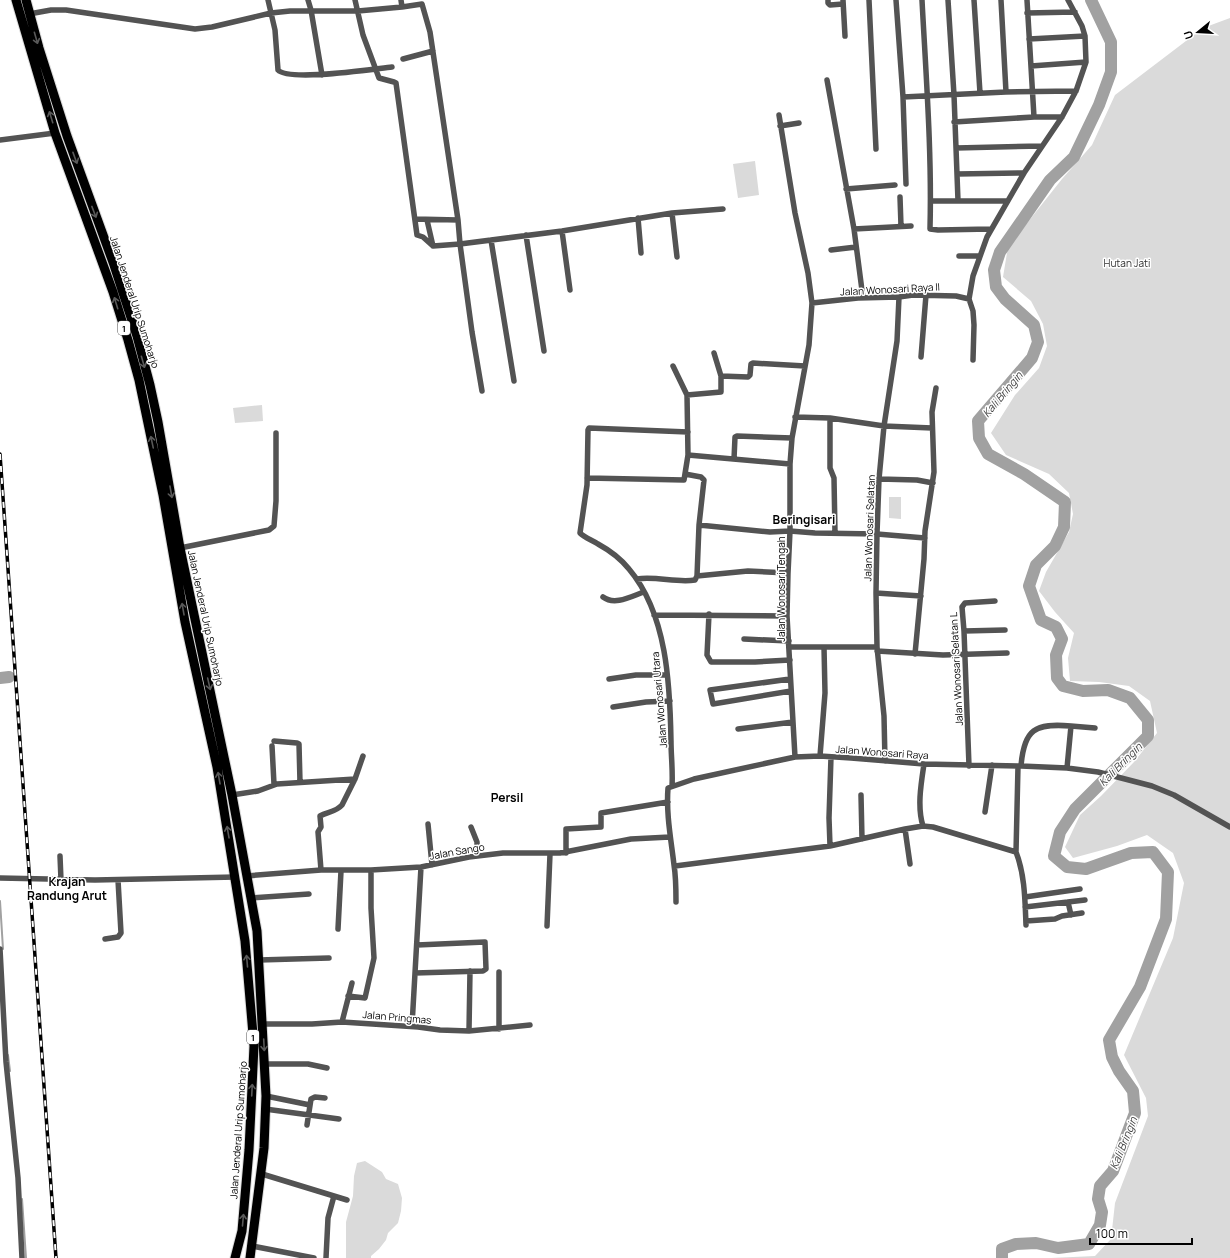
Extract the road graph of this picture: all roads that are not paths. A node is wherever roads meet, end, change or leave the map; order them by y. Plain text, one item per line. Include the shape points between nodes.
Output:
1 (16, 0) edge
2 (26, 0) edge
3 (268, 0) edge
4 (308, 0) edge
5 (355, 0) edge
6 (401, 0) edge
7 (828, 0) edge
8 (869, 0) edge
9 (896, 0) edge
10 (922, 0) edge
11 (948, 0) edge
12 (974, 0) edge
13 (1001, 0) edge
14 (1027, 0) edge
15 (1068, 0) edge
16 (422, 2) edge
17 (843, 2) edge
18 (402, 6) junction
19 (311, 10) junction
20 (358, 10) junction
21 (1075, 12) junction
22 (1028, 13) junction
23 (29, 14) junction
24 (271, 14) junction
25 (845, 36) dead end
26 (1085, 36) junction
27 (1029, 39) junction
28 (433, 52) junction
29 (403, 59) dead end
30 (1086, 62) junction
31 (392, 66) dead end
32 (1031, 66) junction
33 (375, 69) junction
34 (322, 75) junction
35 (827, 80) dead end
36 (1076, 91) junction
37 (1006, 92) junction
38 (1032, 92) junction
39 (980, 93) junction
40 (954, 94) junction
41 (927, 96) junction
42 (903, 97) junction
43 (779, 115) dead end
44 (1034, 117) junction
45 (1062, 117) junction
46 (954, 122) junction
47 (798, 124) dead end
48 (780, 126) junction
49 (55, 133) junction
50 (0, 140) edge
51 (1042, 146) junction
52 (956, 148) junction
53 (876, 149) dead end
54 (1024, 173) junction
55 (957, 174) junction
56 (906, 184) dead end
57 (895, 185) dead end
58 (846, 189) junction
59 (900, 197) dead end
60 (931, 201) junction
61 (958, 201) junction
62 (1007, 201) junction
63 (723, 209) dead end
64 (672, 213) junction
65 (638, 218) junction
66 (415, 219) junction
67 (427, 220) junction
68 (458, 220) junction
69 (901, 226) junction
70 (911, 226) dead end
71 (854, 229) junction
72 (991, 229) junction
73 (562, 231) junction
74 (526, 235) junction
75 (491, 240) junction
76 (460, 244) junction
77 (433, 246) junction
78 (856, 247) junction
79 (831, 250) dead end
80 (641, 253) dead end
81 (959, 256) dead end
82 (980, 256) junction
83 (676, 257) dead end
84 (570, 290) dead end
85 (926, 295) junction
86 (899, 297) junction
87 (863, 298) junction
88 (969, 298) junction
89 (812, 303) junction
90 (544, 351) dead end
91 (714, 353) dead end
92 (921, 357) dead end
93 (973, 360) dead end
94 (673, 366) dead end
95 (805, 366) junction
96 (720, 376) junction
97 (514, 381) dead end
98 (936, 388) dead end
99 (482, 391) dead end
100 (687, 395) junction
101 (795, 417) junction
102 (830, 418) junction
103 (884, 426) junction
104 (932, 428) junction
105 (688, 432) junction
106 (276, 433) dead end
107 (792, 438) junction
108 (688, 455) junction
109 (734, 459) junction
110 (790, 464) junction
111 (685, 474) junction
112 (587, 478) junction
113 (879, 480) junction
114 (933, 482) junction
115 (699, 524) junction
116 (790, 531) junction
117 (836, 533) junction
118 (877, 534) junction
119 (925, 538) junction
120 (180, 548) junction
121 (788, 573) junction
122 (698, 576) junction
123 (637, 578) junction
124 (644, 592) junction
125 (876, 593) junction
126 (921, 596) junction
127 (603, 597) dead end
128 (995, 601) dead end
129 (709, 614) junction
130 (654, 615) junction
131 (787, 616) junction
132 (1005, 630) dead end
133 (964, 631) junction
134 (744, 638) dead end
135 (789, 644) junction
136 (824, 647) junction
137 (877, 649) junction
138 (1007, 653) dead end
139 (915, 654) junction
140 (965, 654) junction
141 (790, 660) junction
142 (668, 675) junction
143 (609, 679) dead end
144 (790, 679) junction
145 (791, 691) junction
146 (670, 701) junction
147 (613, 707) dead end
148 (793, 722) junction
149 (1071, 726) junction
150 (1095, 728) dead end
151 (738, 729) dead end
152 (363, 756) dead end
153 (820, 756) junction
154 (795, 757) junction
155 (831, 757) junction
156 (885, 761) junction
157 (924, 764) junction
158 (992, 765) junction
159 (969, 766) junction
160 (1019, 766) junction
161 (1067, 768) junction
162 (355, 779) junction
163 (300, 782) junction
164 (274, 784) junction
165 (670, 787) junction
166 (232, 795) junction
167 (861, 795) dead end
168 (668, 802) junction
169 (984, 812) dead end
170 (428, 824) dead end
171 (923, 826) junction
172 (1230, 826) edge
173 (471, 827) dead end
174 (905, 829) junction
175 (670, 836) junction
176 (862, 839) junction
177 (830, 846) junction
178 (1016, 852) junction
179 (566, 853) junction
180 (550, 854) junction
181 (60, 856) dead end
182 (477, 856) junction
183 (910, 864) dead end
184 (432, 865) junction
185 (675, 866) junction
186 (421, 867) junction
187 (321, 870) junction
188 (371, 870) junction
189 (341, 871) junction
190 (246, 876) junction
191 (236, 877) junction
192 (0, 878) edge
193 (61, 880) junction
194 (118, 880) junction
195 (1080, 889) dead end
196 (309, 894) dead end
197 (1025, 897) junction
198 (251, 898) junction
199 (1085, 900) dead end
200 (676, 902) dead end
201 (1068, 902) junction
202 (1025, 907) junction
203 (1082, 913) dead end
204 (1071, 915) junction
205 (547, 926) dead end
206 (338, 929) dead end
207 (105, 940) dead end
208 (417, 945) junction
209 (0, 949) edge
210 (329, 958) dead end
211 (259, 960) junction
212 (470, 971) junction
213 (499, 972) dead end
214 (415, 973) junction
215 (352, 983) dead end
216 (348, 996) junction
217 (342, 1022) junction
218 (262, 1024) junction
219 (530, 1025) dead end
220 (412, 1026) junction
221 (499, 1029) junction
222 (469, 1031) junction
223 (265, 1064) junction
224 (327, 1068) dead end
225 (266, 1096) junction
226 (325, 1098) dead end
227 (310, 1105) junction
228 (265, 1109) junction
229 (309, 1115) junction
230 (339, 1119) dead end
231 (307, 1125) dead end
232 (262, 1174) junction
233 (334, 1196) junction
234 (347, 1200) dead end
235 (252, 1246) junction
236 (22, 1258) edge
237 (235, 1258) edge
238 (250, 1258) edge
239 (314, 1258) edge
240 (326, 1258) edge

49 -> 1 highway, Jalan Jenderal Urip Sumoharjo / 1
2 - 23 highway, Jalan Jenderal Urip Sumoharjo / 1
3 - 24 street
4 - 19 street
5 - 20 street
6 - 18 street
7 - 17 street via 830,5
8 - 53 street
9 - 42 street
10 - 41 street
11 - 40 street
12 - 39 street
13 - 37 street
14 - 22 street
15 - 21 street
16 - 18 street
16 - 28 street
17 - 25 street
18 - 20 street
19 - 20 street
19 - 24 street
19 - 34 street
20 - 33 street
21 - 22 street
21 - 26 street
22 - 27 street
23 - 24 street via 66,10 195,29 212,28
23 -> 120 highway, Jalan Jenderal Urip Sumoharjo / 1 via 67,136 137,336 158,422
24 - 34 street via 280,73
26 - 27 street
26 - 30 street
27 - 32 street
28 - 29 street
28 - 68 street
30 - 32 street
30 - 36 street
31 - 33 street
32 - 38 street
33 - 34 street
33 - 66 street via 380,79 396,84
35 - 58 street
36 - 38 street
36 - 45 street
37 - 38 street
37 - 39 street
38 - 44 street
39 - 40 street
40 - 41 street
40 - 46 street
41 - 42 street
41 - 60 street
42 - 56 street
43 - 48 street, Jalan Wonosari Tengah
44 - 45 street
44 - 46 street
45 - 51 street
46 - 52 street
47 - 48 street
48 - 89 street, Jalan Wonosari Tengah
49 - 50 street
191 -> 49 highway, Jalan Jenderal Urip Sumoharjo / 1 via 217,767 185,622 163,495 139,380 113,292
51 - 52 street
51 - 54 street
52 - 55 street
54 - 55 street
54 - 62 street
55 - 61 street
57 - 58 street
58 - 71 street
59 - 69 street
60 - 61 street
60 - 72 street via 930,229
61 - 62 street
62 - 72 street
63 - 64 street
64 - 65 street
64 - 83 street
65 - 73 street
65 - 80 street
66 - 67 street
66 - 77 street via 418,235
67 - 68 street
67 - 77 street
68 - 76 street
69 - 70 street
69 - 71 street
71 - 78 street
72 - 82 street
73 - 74 street
73 - 84 street
74 - 75 street
74 - 90 street
75 - 76 street
75 - 97 street
76 - 77 street
76 - 99 street
78 - 79 street
78 - 87 street
81 - 82 street
82 - 88 street
85 - 86 street, Jalan Wonosari Raya II
85 - 88 street, Jalan Wonosari Raya II
85 - 92 street
86 - 87 street, Jalan Wonosari Raya II
86 - 103 street, Jalan Wonosari Selatan via 897,341
87 - 89 street, Jalan Wonosari Raya II
88 - 93 street via 974,325
89 - 95 street, Jalan Wonosari Tengah
91 - 96 street
94 - 100 street
95 - 96 street via 753,363 748,377
95 - 101 street, Jalan Wonosari Tengah
96 - 100 street via 721,392
98 - 104 street
100 - 105 street
101 - 102 street
101 - 107 street, Jalan Wonosari Tengah
102 - 103 street
102 - 117 street via 830,468 834,478
103 - 104 street
103 - 113 street, Jalan Wonosari Selatan
104 - 114 street
105 - 108 street
105 - 112 street, Jalan Wonosari Utara via 592,427 588,430
106 - 120 street via 274,526 269,530
107 - 109 street via 737,436
107 - 110 street, Jalan Wonosari Tengah
108 - 109 street
108 - 111 street
109 - 110 street
110 - 116 street, Jalan Wonosari Tengah
111 - 112 street via 682,481
111 - 115 street via 704,480
112 - 123 street, Jalan Wonosari Utara via 580,533 624,562
113 - 114 street
113 - 118 street, Jalan Wonosari Selatan
114 - 119 street
115 - 116 street via 770,532
115 - 122 street
116 - 117 street
116 - 121 street, Jalan Wonosari Tengah
117 - 118 street
118 - 119 street
118 - 125 street, Jalan Wonosari Selatan
119 - 126 street
120 -> 166 highway, Jalan Jenderal Urip Sumoharjo / 1
121 - 122 street via 748,571
121 - 131 street, Jalan Wonosari Tengah
122 - 123 street via 693,581
123 - 124 street, Jalan Wonosari Utara
124 - 127 street via 618,601
124 - 130 street, Jalan Wonosari Utara
125 - 126 street
125 - 137 street, Jalan Wonosari Selatan
126 - 139 street
128 - 133 street, Jalan Wonosari Selatan L via 963,604
129 - 130 street
129 - 131 street
129 - 141 street via 706,655 711,662
130 - 142 street, Jalan Wonosari Utara via 665,650
131 - 135 street, Jalan Wonosari Tengah
132 - 133 street
133 - 140 street, Jalan Wonosari Selatan L
134 - 135 street
135 - 136 street
135 - 141 street, Jalan Wonosari Tengah
136 - 137 street
136 - 153 street via 825,693
137 - 139 street
137 - 156 street, Jalan Wonosari Selatan via 884,716
138 - 140 street
139 - 140 street
140 - 159 street, Jalan Wonosari Selatan L
141 - 144 street, Jalan Wonosari Tengah
142 - 143 street via 636,675
142 - 146 street, Jalan Wonosari Utara
144 - 145 street, Jalan Wonosari Tengah
144 - 145 street via 710,691 713,704
145 - 148 street, Jalan Wonosari Tengah
146 - 147 street
146 - 165 street, Jalan Wonosari Utara via 673,773
148 - 151 street
148 - 154 street, Jalan Wonosari Tengah
149 - 150 street
149 - 160 street via 1046,726 1036,729 1022,749
149 - 161 street
152 - 162 street
153 - 154 street, Jalan Wonosari Raya
153 - 155 street, Jalan Wonosari Raya
154 - 165 street, Jalan Wonosari Raya via 694,779
155 - 156 street, Jalan Wonosari Raya
155 - 177 street
156 - 157 street, Jalan Wonosari Raya
157 - 159 street, Jalan Wonosari Raya
157 - 171 street via 920,799 920,820
158 - 159 street, Jalan Wonosari Raya
158 - 160 street, Jalan Wonosari Raya
158 - 169 street
160 - 161 street, Jalan Wonosari Raya
160 - 178 street
161 - 172 street, Jalan Wonosari Raya via 1098,772 1152,786 1174,795
162 - 163 street
162 - 187 street via 339,808 320,816 321,827 318,832
163 - 164 street
163 - 164 street via 299,744 273,744
164 - 166 street via 258,791
165 - 168 street, Jalan Wonosari Utara
166 - 190 highway, Jalan Jenderal Urip Sumoharjo / 1
167 - 176 street
168 - 175 street, Jalan Wonosari Utara
168 - 179 street via 601,813 601,827 566,829
170 - 184 street
171 - 174 street
171 - 178 street via 943,829
173 - 182 street via 477,842
174 - 176 street
174 - 183 street
175 - 179 street, Jalan Sango via 631,839
175 - 185 street, Jalan Wonosari Utara
176 - 177 street
177 - 185 street
178 - 197 street
179 - 180 street, Jalan Sango
180 - 182 street, Jalan Sango
180 - 205 street
181 - 193 street
182 - 184 street, Jalan Sango
184 - 186 street, Jalan Sango
185 - 200 street, Jalan Wonosari Utara
186 - 188 street, Jalan Sango
186 - 208 street
187 - 189 street, Jalan Sango
187 - 190 street, Jalan Sango
188 - 189 street, Jalan Sango
188 - 216 street via 374,958 365,998
189 - 206 street
190 - 198 highway, Jalan Jenderal Urip Sumoharjo / 1
191 - 194 street
237 -> 191 highway, Jalan Jenderal Urip Sumoharjo / 1 via 242,1231 254,1046 245,941
192 - 193 street
193 - 194 street
194 - 207 street via 121,933 118,937
195 - 197 street
196 - 198 street
197 - 202 street
198 - 211 highway, Jalan Jenderal Urip Sumoharjo / 1
199 - 201 street
201 - 202 street
201 - 204 street
202 - 204 street via 1026,923
203 - 204 street
208 - 212 street via 485,942 486,969
208 - 214 street
209 - 236 street via 6,1062 18,1178
210 - 211 street
211 - 218 highway, Jalan Jenderal Urip Sumoharjo / 1
212 - 214 street
212 - 222 street
213 - 221 street
214 - 220 street
215 - 216 street
216 - 217 street
217 - 218 street, Jalan Pringmas
217 - 220 street, Jalan Pringmas
218 -> 223 highway, Jalan Jenderal Urip Sumoharjo / 1
219 - 221 street, Jalan Pringmas
220 - 222 street, Jalan Pringmas
221 - 222 street, Jalan Pringmas
223 - 224 street via 308,1064
223 - 225 highway, Jalan Jenderal Urip Sumoharjo / 1
225 - 227 street
225 - 228 highway, Jalan Jenderal Urip Sumoharjo / 1
226 - 227 street via 312,1098
227 - 229 street
228 - 229 street
228 - 232 highway, Jalan Jenderal Urip Sumoharjo / 1
229 - 230 street
229 - 231 street
232 - 233 street
232 - 235 highway, Jalan Jenderal Urip Sumoharjo / 1
233 - 234 street
233 - 240 street via 328,1218
235 - 238 highway, Jalan Jenderal Urip Sumoharjo / 1
235 - 239 street

